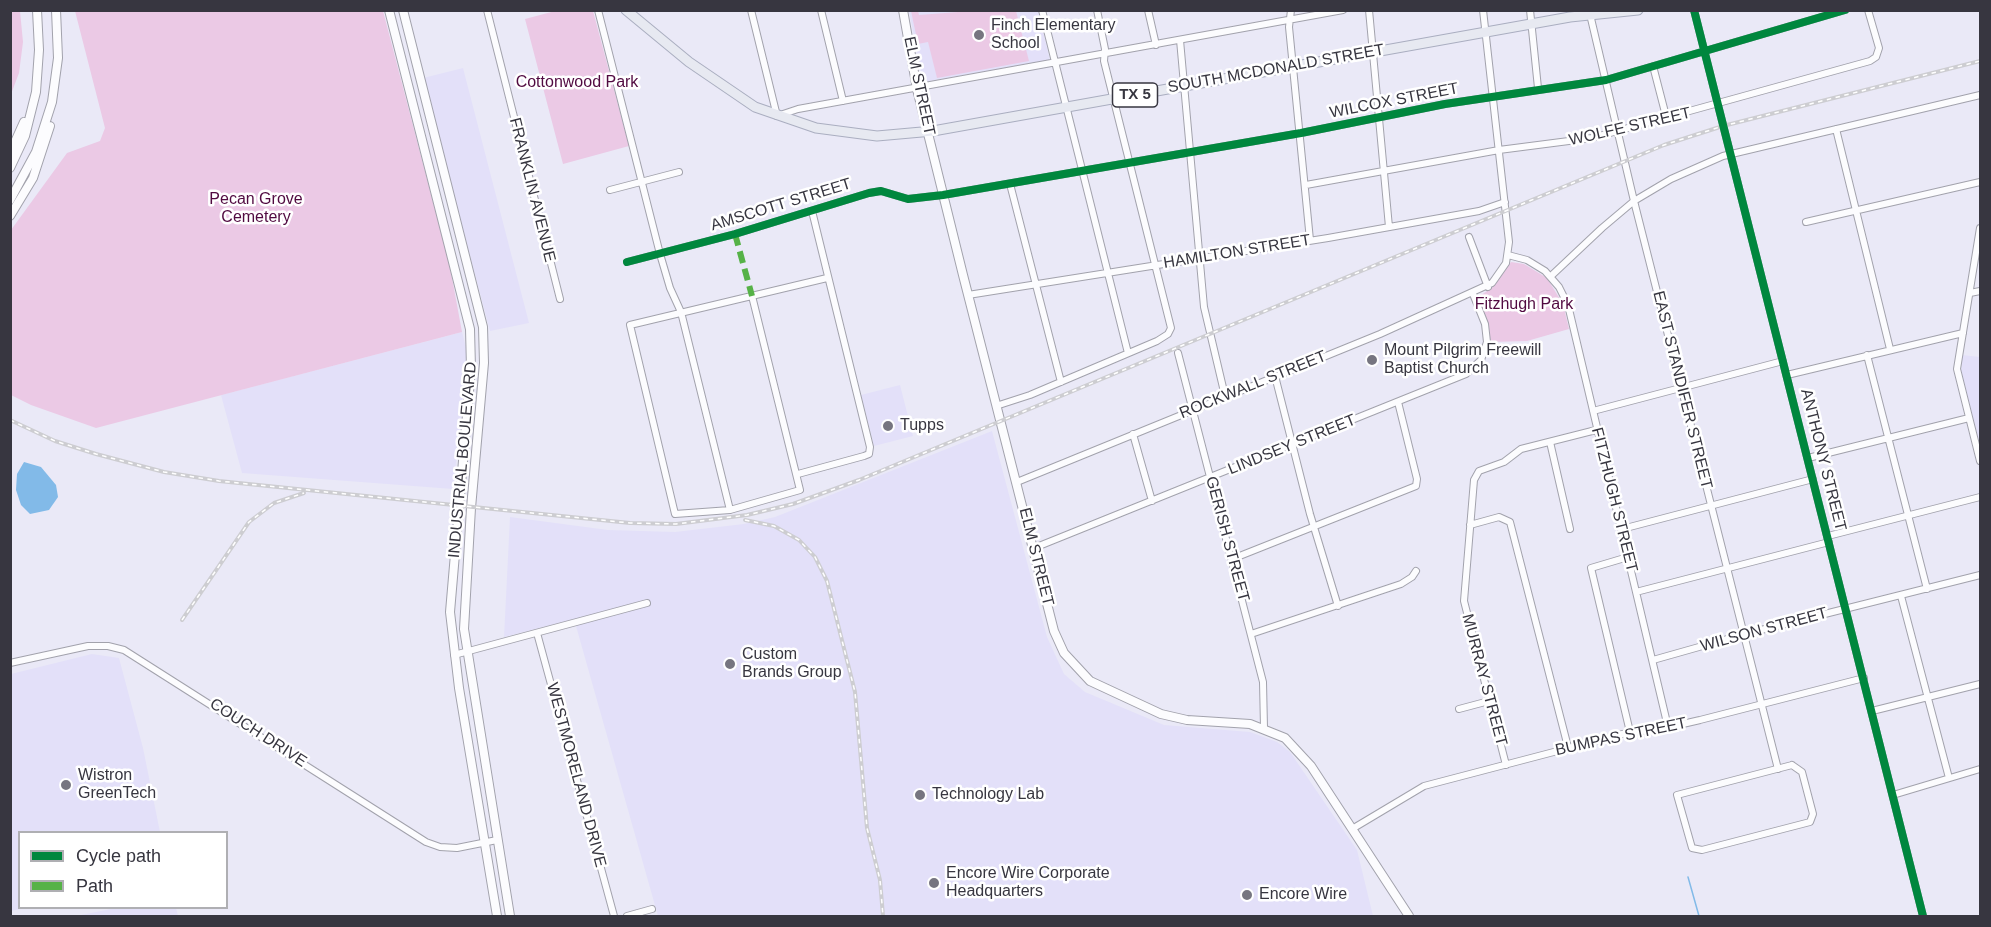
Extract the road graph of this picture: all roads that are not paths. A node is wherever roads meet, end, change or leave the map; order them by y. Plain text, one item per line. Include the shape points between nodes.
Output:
1 (37, 10) edge
2 (56, 10) edge
3 (389, 10) edge
4 (403, 10) edge
5 (488, 10) edge
6 (598, 10) edge
7 (626, 10) edge
8 (751, 10) edge
9 (821, 10) edge
10 (903, 10) edge
11 (1042, 10) edge
12 (1097, 10) edge
13 (1148, 10) edge
14 (1291, 10) edge
15 (1343, 10) edge
16 (1369, 10) edge
17 (1483, 10) edge
18 (1530, 10) edge
19 (1638, 10) edge
20 (1694, 10) edge
21 (1845, 10) edge
22 (1868, 10) edge
23 (1589, 12) edge
24 (1290, 20) junction
25 (1531, 24) junction
26 (1485, 32) junction
27 (1180, 40) junction
28 (39, 42) junction
29 (1156, 45) junction
30 (1704, 51) junction
31 (1373, 52) junction
32 (1104, 54) junction
33 (1056, 63) junction
34 (1653, 66) junction
35 (1293, 67) junction
36 (1606, 80) junction
37 (1184, 86) junction
38 (423, 88) junction
39 (917, 88) junction
40 (1538, 88) junction
41 (54, 91) junction
42 (410, 92) junction
43 (1980, 95) edge
44 (1493, 96) junction
45 (1113, 99) junction
46 (843, 101) junction
47 (1718, 105) junction
48 (1066, 107) junction
49 (31, 115) junction
50 (777, 116) junction
51 (1380, 117) junction
52 (47, 120) junction
53 (1667, 120) junction
54 (432, 126) junction
55 (420, 129) junction
56 (1836, 129) junction
57 (928, 132) junction
58 (1618, 132) junction
59 (1301, 133) junction
60 (1191, 150) junction
61 (1499, 150) junction
62 (10, 153) edge
63 (1730, 154) junction
64 (1130, 162) junction
65 (10, 168) edge
66 (1082, 170) junction
67 (1386, 171) junction
68 (679, 172) dead end
69 (642, 182) junction
70 (1980, 182) edge
71 (1010, 184) junction
72 (1306, 185) junction
73 (448, 189) junction
74 (610, 190) dead end
75 (436, 192) junction
76 (943, 195) junction
77 (10, 200) edge
78 (1634, 201) junction
79 (1505, 202) junction
80 (452, 205) junction
81 (440, 208) junction
82 (1855, 210) junction
83 (812, 211) junction
84 (10, 216) edge
85 (1806, 222) dead end
86 (1389, 227) junction
87 (1980, 228) edge
88 (1469, 237) dead end
89 (1310, 240) junction
90 (660, 254) junction
91 (1508, 255) junction
92 (1200, 257) junction
93 (627, 262) dead end
94 (1156, 266) junction
95 (1107, 274) junction
96 (1551, 276) junction
97 (827, 278) junction
98 (1036, 282) junction
99 (1488, 287) junction
100 (1980, 291) edge
101 (1970, 293) junction
102 (1473, 294) junction
103 (968, 295) junction
104 (752, 296) junction
105 (560, 299) dead end
106 (681, 312) junction
107 (1963, 333) junction
108 (1890, 349) junction
109 (1128, 353) junction
110 (1178, 353) dead end
111 (1867, 355) junction
112 (1783, 361) junction
113 (1787, 375) junction
114 (1275, 376) junction
115 (1061, 382) junction
116 (1681, 387) junction
117 (1225, 396) junction
118 (1398, 402) junction
119 (996, 406) junction
120 (1193, 409) junction
121 (1593, 411) junction
122 (1969, 418) junction
123 (478, 426) junction
124 (465, 428) junction
125 (1596, 429) junction
126 (1133, 434) junction
127 (1888, 439) junction
128 (1550, 442) junction
129 (1293, 445) junction
130 (1808, 459) junction
131 (1980, 461) edge
132 (475, 473) junction
133 (798, 474) junction
134 (1211, 478) junction
135 (1813, 479) junction
136 (1017, 482) junction
137 (1980, 497) edge
138 (1152, 501) junction
139 (1711, 506) junction
140 (730, 510) junction
141 (1908, 516) junction
142 (1470, 525) junction
143 (1314, 526) junction
144 (1570, 529) dead end
145 (1622, 529) junction
146 (1829, 539) junction
147 (1034, 548) junction
148 (1628, 557) junction
149 (1232, 559) junction
150 (1727, 568) junction
151 (1416, 571) dead end
152 (1980, 575) edge
153 (1927, 589) junction
154 (1636, 592) junction
155 (1901, 596) junction
156 (647, 603) dead end
157 (1338, 606) junction
158 (1846, 609) junction
159 (537, 633) junction
160 (1471, 633) junction
161 (1251, 634) junction
162 (1745, 634) junction
163 (1463, 635) dead end
164 (466, 652) junction
165 (454, 655) junction
166 (1653, 660) junction
167 (10, 663) edge
168 (1864, 678) junction
169 (1980, 684) edge
170 (1928, 697) junction
171 (1489, 701) junction
172 (1762, 704) junction
173 (1458, 709) dead end
174 (1872, 711) junction
175 (1668, 727) junction
176 (1264, 728) junction
177 (1630, 732) junction
178 (1568, 747) junction
179 (1506, 765) junction
180 (1778, 769) junction
181 (1980, 769) edge
182 (1949, 778) junction
183 (1893, 795) junction
184 (1352, 829) junction
185 (497, 840) junction
186 (484, 843) junction
187 (652, 909) dead end
188 (497, 916) edge
189 (510, 916) edge
190 (614, 916) edge
191 (627, 916) edge
192 (1409, 916) edge
193 (1923, 916) edge

1 - 28 main road
2 - 41 main road via 58,58
3 - 42 main road, INDUSTRIAL BOULEVARD
4 - 38 main road, INDUSTRIAL BOULEVARD
5 - 105 street, FRANKLIN AVENUE
6 - 69 street
7 - 50 main road, SOUTH MCDONALD STREET / TX 5 via 720,86
8 - 50 street
9 - 46 street
10 - 39 main road, ELM STREET
11 - 33 street
12 - 32 street
13 - 29 street
14 - 24 street
15 - 24 street
16 - 31 street
17 - 26 street
18 - 25 street
19 - 23 main road, SOUTH MCDONALD STREET / TX 5
20 - 30 street, ANTHONY STREET
21 - 30 street, WILCOX STREET
22 - 47 street, WOLFE STREET via 1879,48 1870,61
23 - 25 main road, SOUTH MCDONALD STREET / TX 5
23 - 36 street, EAST STANDIFER STREET
24 - 27 street
24 - 35 street
25 - 26 main road, SOUTH MCDONALD STREET / TX 5
25 - 40 street
26 - 31 main road, SOUTH MCDONALD STREET / TX 5
26 - 44 street
27 - 29 street
27 - 37 street
28 - 49 main road via 38,82
28 - 62 main road via 31,99
29 - 32 street
30 - 34 street, WILCOX STREET
30 - 47 street, ANTHONY STREET
31 - 35 main road, SOUTH MCDONALD STREET / TX 5
31 - 51 street
32 - 33 street
32 - 45 street
33 - 39 street
33 - 48 street
34 - 36 street, WILCOX STREET
34 - 53 street
35 - 37 main road, SOUTH MCDONALD STREET / TX 5
35 - 59 street
36 - 40 street, WILCOX STREET
36 - 58 street, EAST STANDIFER STREET
37 - 45 main road, SOUTH MCDONALD STREET / TX 5
37 - 60 street
38 - 42 main road
38 - 54 main road, INDUSTRIAL BOULEVARD
39 - 46 street
39 - 57 main road, ELM STREET
40 - 44 street, WILCOX STREET
41 - 52 main road
41 - 84 main road via 54,108 42,154
42 - 55 main road, INDUSTRIAL BOULEVARD
43 - 56 street
44 - 51 street, WILCOX STREET
44 - 61 street
45 - 48 main road, SOUTH MCDONALD STREET / TX 5
45 - 64 street
46 - 50 street
47 - 53 street, WOLFE STREET
47 - 63 street, ANTHONY STREET
48 - 57 main road, SOUTH MCDONALD STREET / TX 5
48 - 66 street
49 - 52 main road
49 - 65 main road
50 - 57 main road, SOUTH MCDONALD STREET / TX 5 via 851,134
51 - 59 street, WILCOX STREET
51 - 67 street
52 - 77 main road via 36,152
53 - 58 street, WOLFE STREET
54 - 55 main road
54 - 73 main road, INDUSTRIAL BOULEVARD
55 - 75 main road, INDUSTRIAL BOULEVARD
56 - 63 street
56 - 82 street
57 - 76 main road, ELM STREET
58 - 61 street, WOLFE STREET
58 - 78 street, EAST STANDIFER STREET
59 - 60 street, WILCOX STREET
59 - 72 street
60 - 64 street, WILCOX STREET
60 - 92 street
61 - 67 street, WOLFE STREET
61 - 79 street
63 - 78 street via 1671,179
63 - 112 street, ANTHONY STREET
64 - 66 street, WILCOX STREET
64 - 94 street
66 - 71 street, WILCOX STREET
66 - 95 street
67 - 72 street, WOLFE STREET
67 - 86 street
68 - 69 street
69 - 74 street
69 - 90 street
70 - 82 street
71 - 76 street, WILCOX STREET
71 - 98 street
72 - 89 street
73 - 75 main road
73 - 80 main road, INDUSTRIAL BOULEVARD
75 - 81 main road, INDUSTRIAL BOULEVARD
76 - 83 street, AMSCOTT STREET via 908,199 881,191
76 - 103 main road, ELM STREET
78 - 96 street
78 - 116 street, EAST STANDIFER STREET
79 - 86 street, HAMILTON STREET via 1479,211
79 - 91 street
80 - 81 main road
80 - 123 main road, INDUSTRIAL BOULEVARD via 483,327
81 - 124 main road, INDUSTRIAL BOULEVARD via 470,329 472,360
82 - 85 street
82 - 108 street
83 - 90 street, AMSCOTT STREET
83 - 97 street
86 - 89 street, HAMILTON STREET
87 - 101 street
88 - 99 street
89 - 92 street, HAMILTON STREET
90 - 93 street, AMSCOTT STREET
90 - 106 street
91 - 96 street, FITZHUGH STREET via 1530,262
91 - 99 street
92 - 94 street, HAMILTON STREET
92 - 117 street via 1208,334
94 - 95 street, HAMILTON STREET
94 - 109 street via 1171,328 1157,341
95 - 98 street, HAMILTON STREET
95 - 109 street
96 - 121 street, FITZHUGH STREET via 1568,305
97 - 104 street
97 - 133 street via 869,454
98 - 103 street, HAMILTON STREET
98 - 115 street
99 - 102 street, ROCKWALL STREET
100 - 101 street
101 - 107 street
102 - 114 street, ROCKWALL STREET
102 - 118 street, LINDSEY STREET via 1487,331 1478,364 1462,376
103 - 119 main road, ELM STREET
104 - 106 street
104 - 133 street
106 - 140 street
106 - 140 street via 630,326 675,514
107 - 108 street
107 - 122 street via 1958,369
108 - 111 street
109 - 115 street
110 - 120 street, GERISH STREET
111 - 113 street
111 - 127 street
112 - 113 street, ANTHONY STREET
112 - 116 street
113 - 130 street, ANTHONY STREET
114 - 117 street, ROCKWALL STREET
114 - 129 street
115 - 119 street
116 - 121 street
116 - 139 street, EAST STANDIFER STREET
117 - 120 street, ROCKWALL STREET
118 - 129 street, LINDSEY STREET
118 - 143 street via 1417,484
119 - 136 main road, ELM STREET
120 - 126 street, ROCKWALL STREET
120 - 134 street, GERISH STREET
121 - 125 street, FITZHUGH STREET
122 - 127 street
122 - 131 street
123 - 124 main road
123 - 132 main road, INDUSTRIAL BOULEVARD
124 - 132 main road via 467,464
124 - 165 main road, INDUSTRIAL BOULEVARD via 450,612
125 - 128 street, MURRAY STREET
125 - 145 street, FITZHUGH STREET
126 - 136 street, ROCKWALL STREET
126 - 138 street
127 - 130 street
127 - 141 street
128 - 142 street, MURRAY STREET via 1521,449 1504,462 1479,471 1474,480
128 - 144 street
129 - 134 street, LINDSEY STREET
129 - 143 street
130 - 135 street, ANTHONY STREET
132 - 164 main road, INDUSTRIAL BOULEVARD via 464,600
133 - 140 street via 800,490
134 - 138 street, LINDSEY STREET
134 - 149 street, GERISH STREET
135 - 139 street
135 - 146 street, ANTHONY STREET
136 - 147 main road, ELM STREET
137 - 141 street
138 - 147 street, LINDSEY STREET
139 - 145 street
139 - 150 street, EAST STANDIFER STREET
141 - 146 street
141 - 153 street
142 - 160 street, MURRAY STREET via 1464,601
142 - 178 street via 1499,517 1510,522
143 - 149 street
143 - 157 street
145 - 148 street, FITZHUGH STREET
146 - 150 street
146 - 158 street, ANTHONY STREET
147 - 176 main road, ELM STREET via 1056,638 1068,659 1086,677 1167,717
148 - 154 street, FITZHUGH STREET
148 - 177 street via 1591,568
149 - 161 street, GERISH STREET
150 - 154 street
150 - 162 street, EAST STANDIFER STREET
151 - 157 street via 1401,584
152 - 153 street, WILSON STREET
153 - 155 street, WILSON STREET
154 - 166 street, FITZHUGH STREET
155 - 158 street, WILSON STREET
155 - 170 street
156 - 159 street
157 - 161 street
158 - 162 street, WILSON STREET
158 - 168 street, ANTHONY STREET
159 - 164 street
159 - 190 street, WESTMORELAND DRIVE
160 - 163 street
160 - 171 street, MURRAY STREET
161 - 176 street, GERISH STREET via 1263,682
162 - 166 street, WILSON STREET
162 - 172 street, EAST STANDIFER STREET
164 - 165 street
164 - 185 main road, INDUSTRIAL BOULEVARD
165 - 186 main road, INDUSTRIAL BOULEVARD
166 - 175 street, FITZHUGH STREET
167 - 186 street, COUCH DRIVE via 88,646 124,650 421,839 452,848
168 - 172 street, BUMPAS STREET
168 - 174 street, ANTHONY STREET
169 - 170 street
170 - 174 street
170 - 182 street
171 - 173 street
171 - 179 street, MURRAY STREET
172 - 175 street, BUMPAS STREET
172 - 180 street, EAST STANDIFER STREET
174 - 183 street, ANTHONY STREET
175 - 177 street, BUMPAS STREET
176 - 184 main road, ELM STREET via 1285,738 1301,752
177 - 178 street, BUMPAS STREET
178 - 179 street, BUMPAS STREET
179 - 184 street, BUMPAS STREET via 1424,786
180 - 180 street via 1677,795 1693,849 1702,850 1811,820 1802,772 1798,766
181 - 182 street
182 - 183 street
183 - 193 street, ANTHONY STREET
184 - 192 main road, ELM STREET
185 - 186 street, COUCH DRIVE
185 - 189 main road, INDUSTRIAL BOULEVARD
186 - 188 main road, INDUSTRIAL BOULEVARD
187 - 191 street

